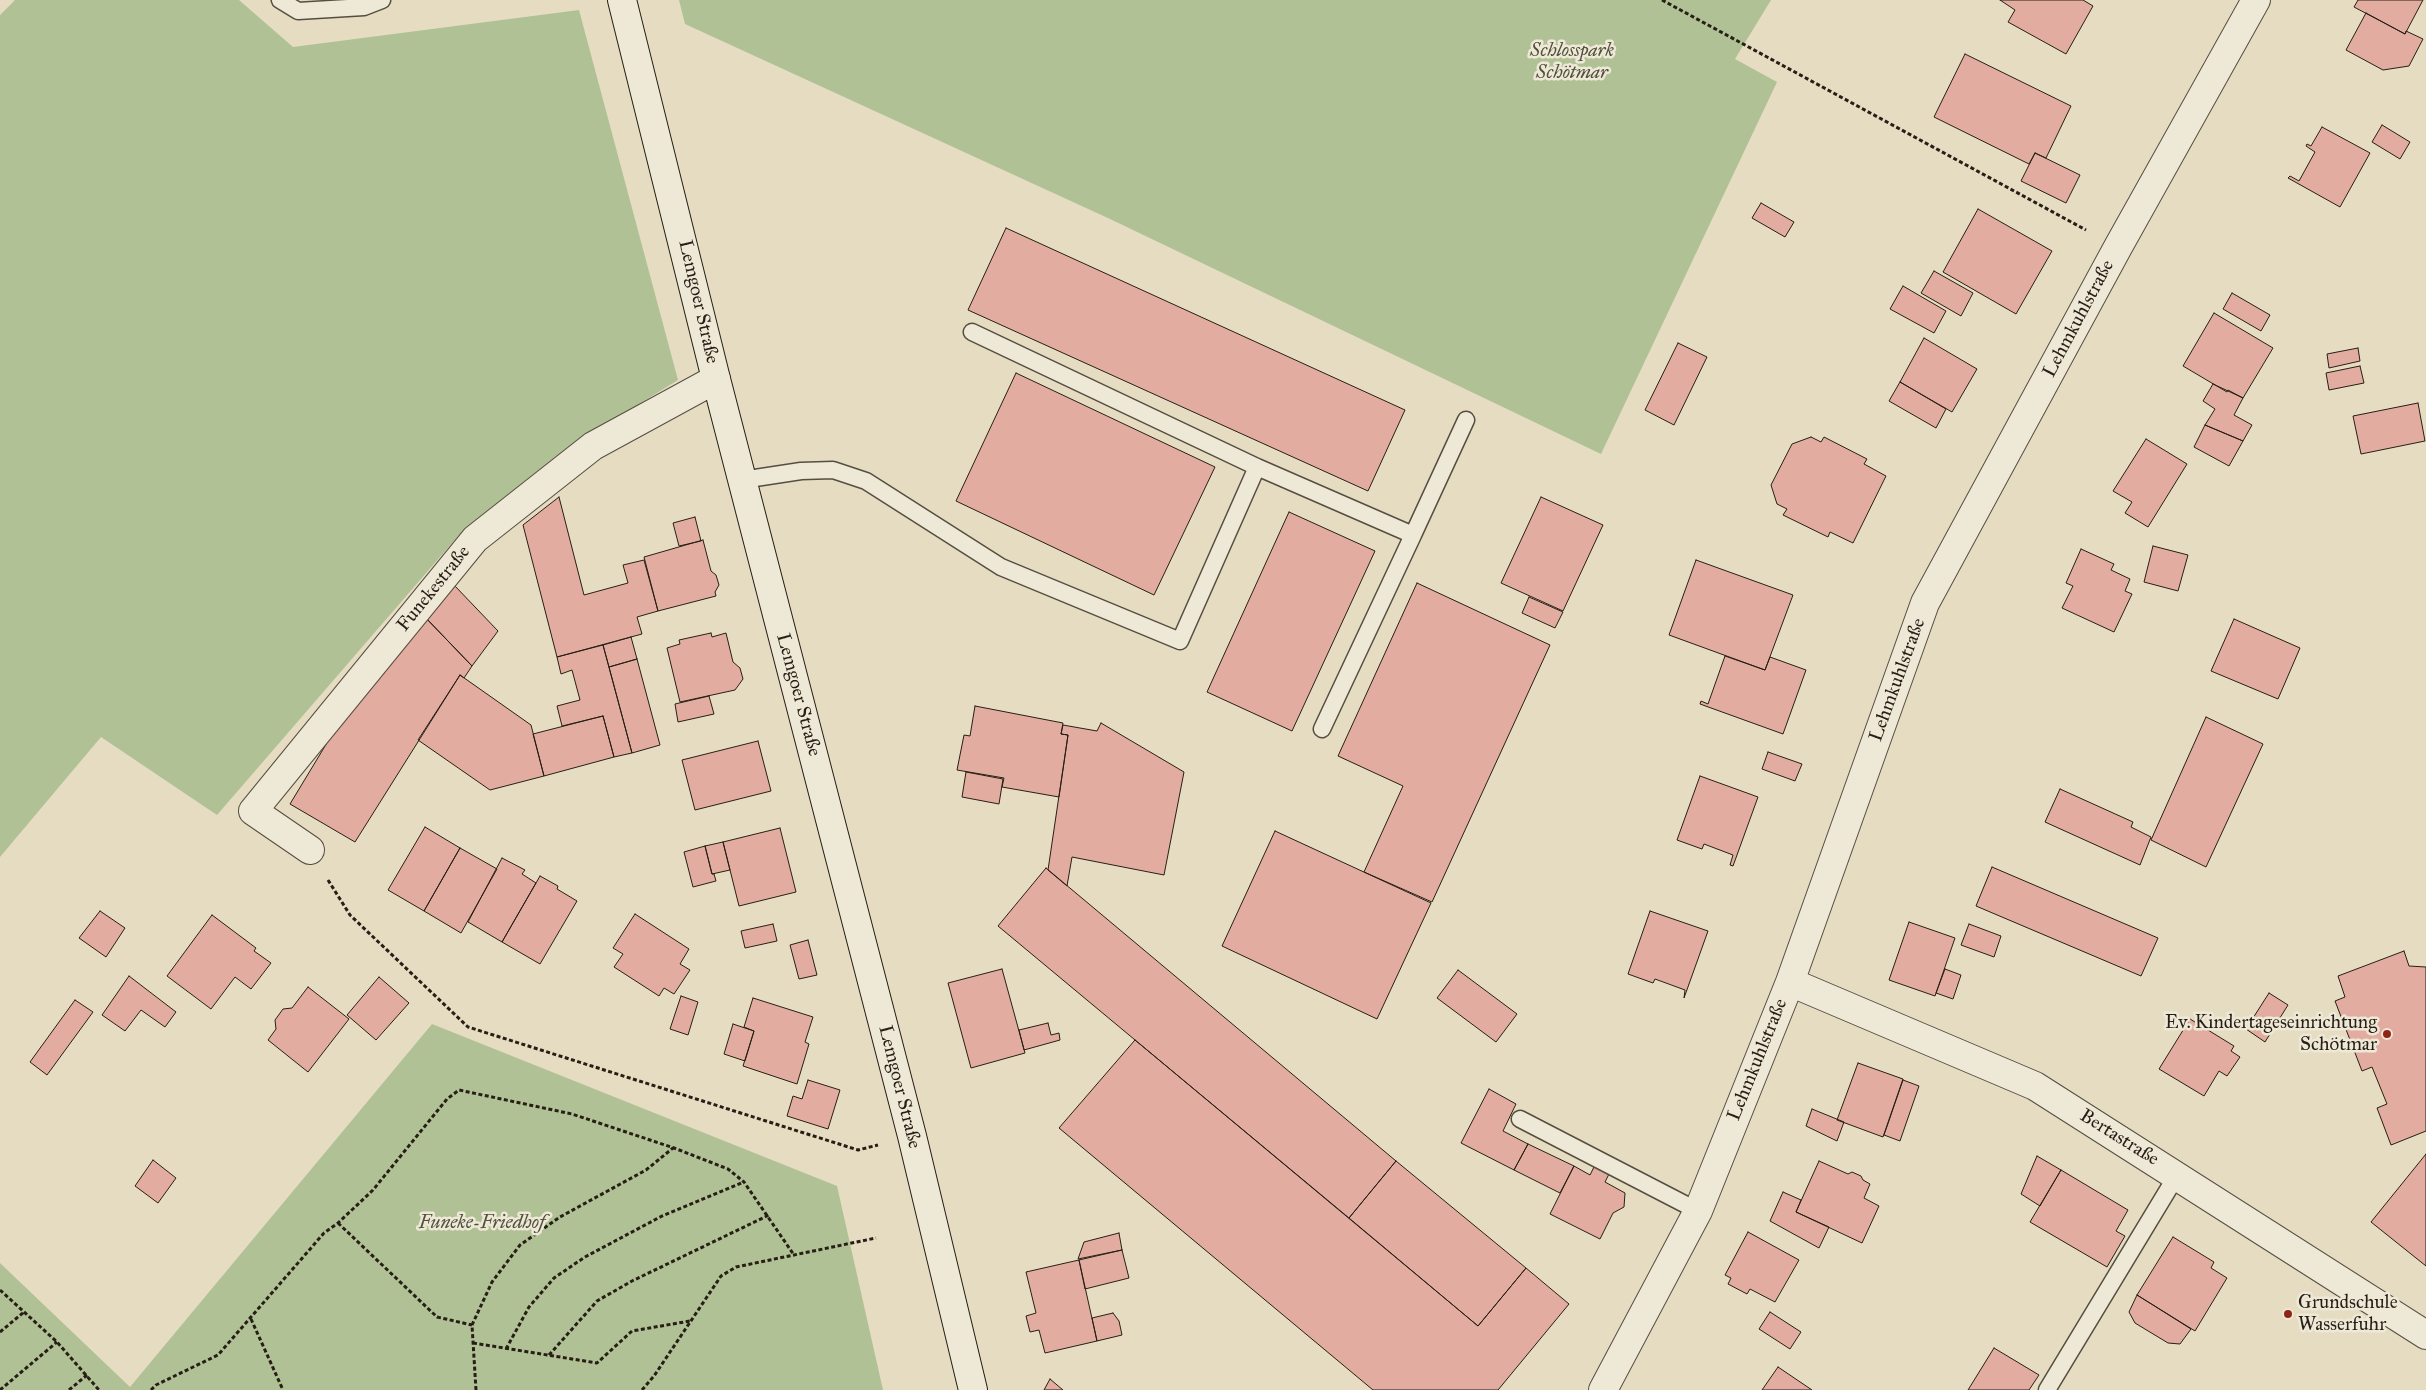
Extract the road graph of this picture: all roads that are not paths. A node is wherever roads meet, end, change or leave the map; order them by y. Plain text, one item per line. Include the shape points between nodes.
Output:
1 (280, 0) edge
2 (382, 0) edge
3 (622, 0) edge
4 (2256, 0) edge
5 (972, 332) dead end
6 (716, 379) junction
7 (1466, 420) dead end
8 (1257, 467) junction
9 (742, 480) junction
10 (1413, 535) junction
11 (1322, 729) dead end
12 (310, 850) road end
13 (1790, 982) junction
14 (1520, 1119) dead end
15 (2177, 1175) junction
16 (1698, 1211) junction
17 (2426, 1335) edge
18 (1607, 1388) edge
19 (973, 1390) edge
20 (2047, 1390) edge

1 - 2 lane via 298,11 364,6
3 - 6 street, Lemgoer Straße
4 - 13 street, Lehmkuhlstraße via 1925,603
5 - 8 lane
6 - 9 street, Lemgoer Straße
6 - 12 street, Funekestraße via 593,446 475,539 253,811
7 - 10 lane
8 - 9 lane via 1180,641 1001,567 866,481 833,470 801,471
8 - 10 lane
9 - 19 street, Lemgoer Straße via 912,1136
10 - 11 lane
13 - 15 street, Bertastraße via 2034,1086
13 - 16 street, Lehmkuhlstraße
14 - 16 lane
15 - 17 street, Bertastraße
15 - 20 lane
16 - 18 street, Lehmkuhlstraße

